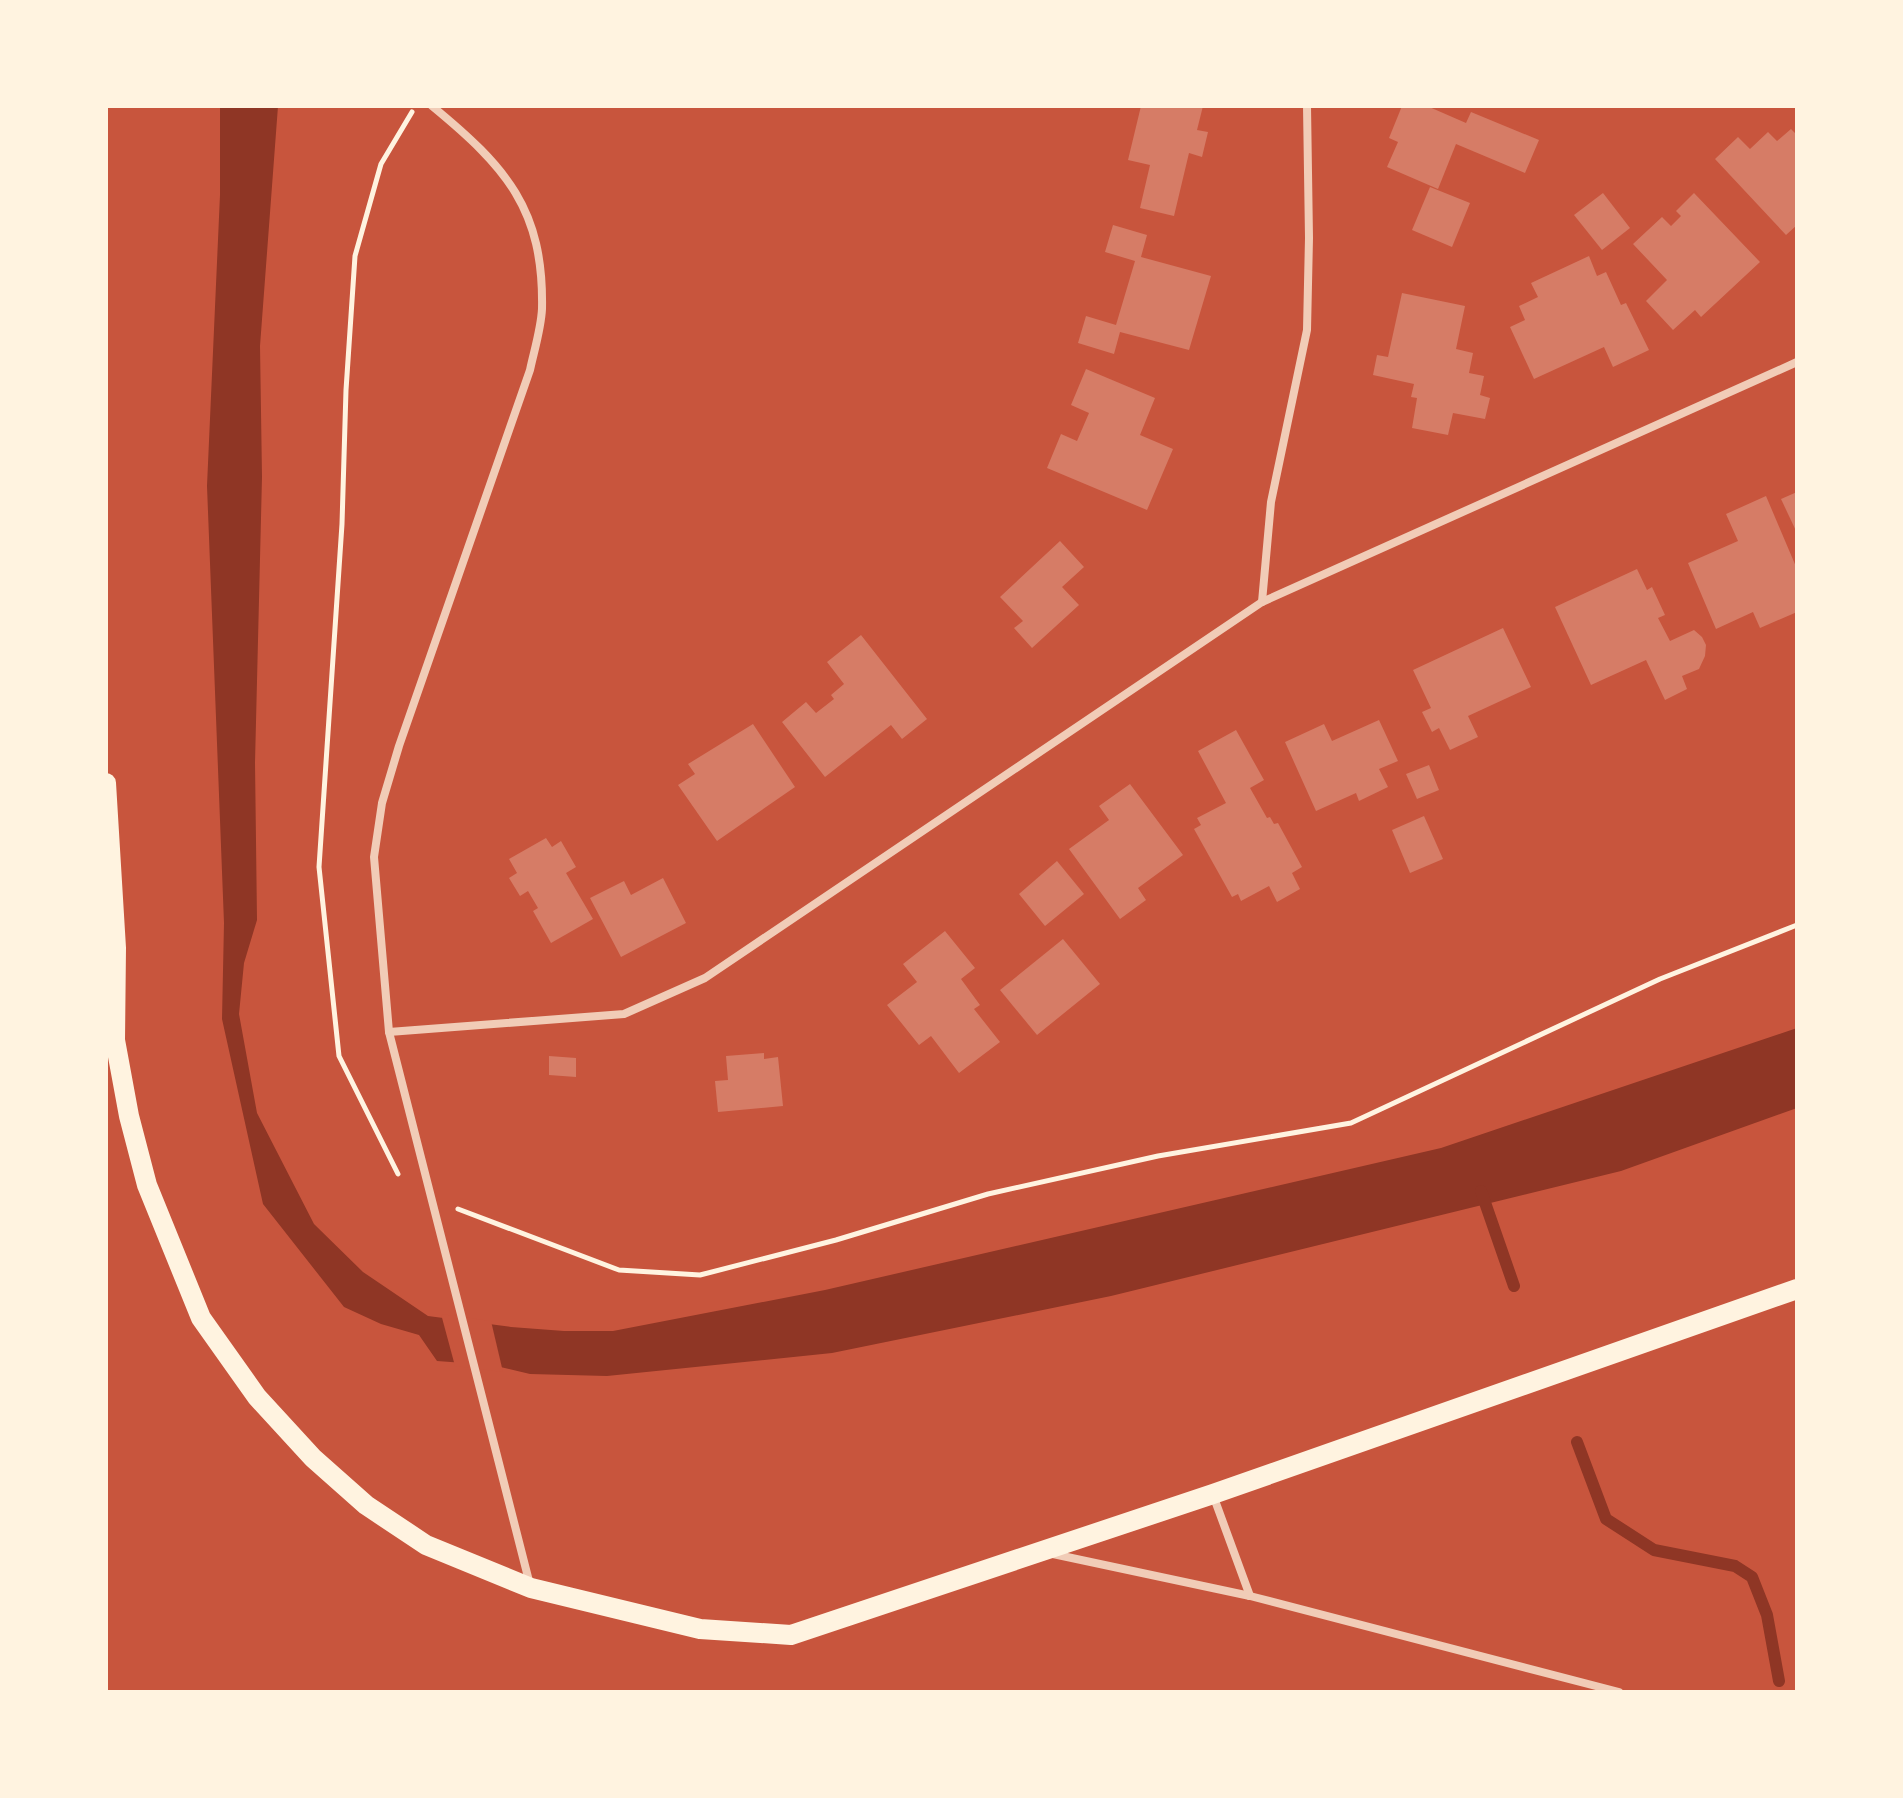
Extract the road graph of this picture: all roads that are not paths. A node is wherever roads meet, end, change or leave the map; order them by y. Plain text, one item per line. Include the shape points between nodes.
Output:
1 (432, 106) edge
2 (1307, 106) edge
3 (1797, 362) edge
4 (1262, 602) junction
5 (106, 783) edge
6 (389, 1032) junction
7 (1797, 1289) edge
8 (1213, 1494) junction
9 (1040, 1551) junction
10 (531, 1588) junction
11 (1250, 1596) junction
12 (1619, 1692) edge

1 - 6 street via 502,170 520,201 536,237 542,312 530,370 382,803 374,857
2 - 4 street via 1307,330 1271,502
3 - 4 street
4 - 6 street via 705,978 624,1014
5 - 10 main road via 116,948 115,1040 147,1185 201,1318 257,1397 366,1505 426,1545
6 - 10 street
7 - 8 main road
8 - 9 main road
8 - 11 street
9 - 10 main road via 791,1635 700,1629
9 - 11 street
11 - 12 street

